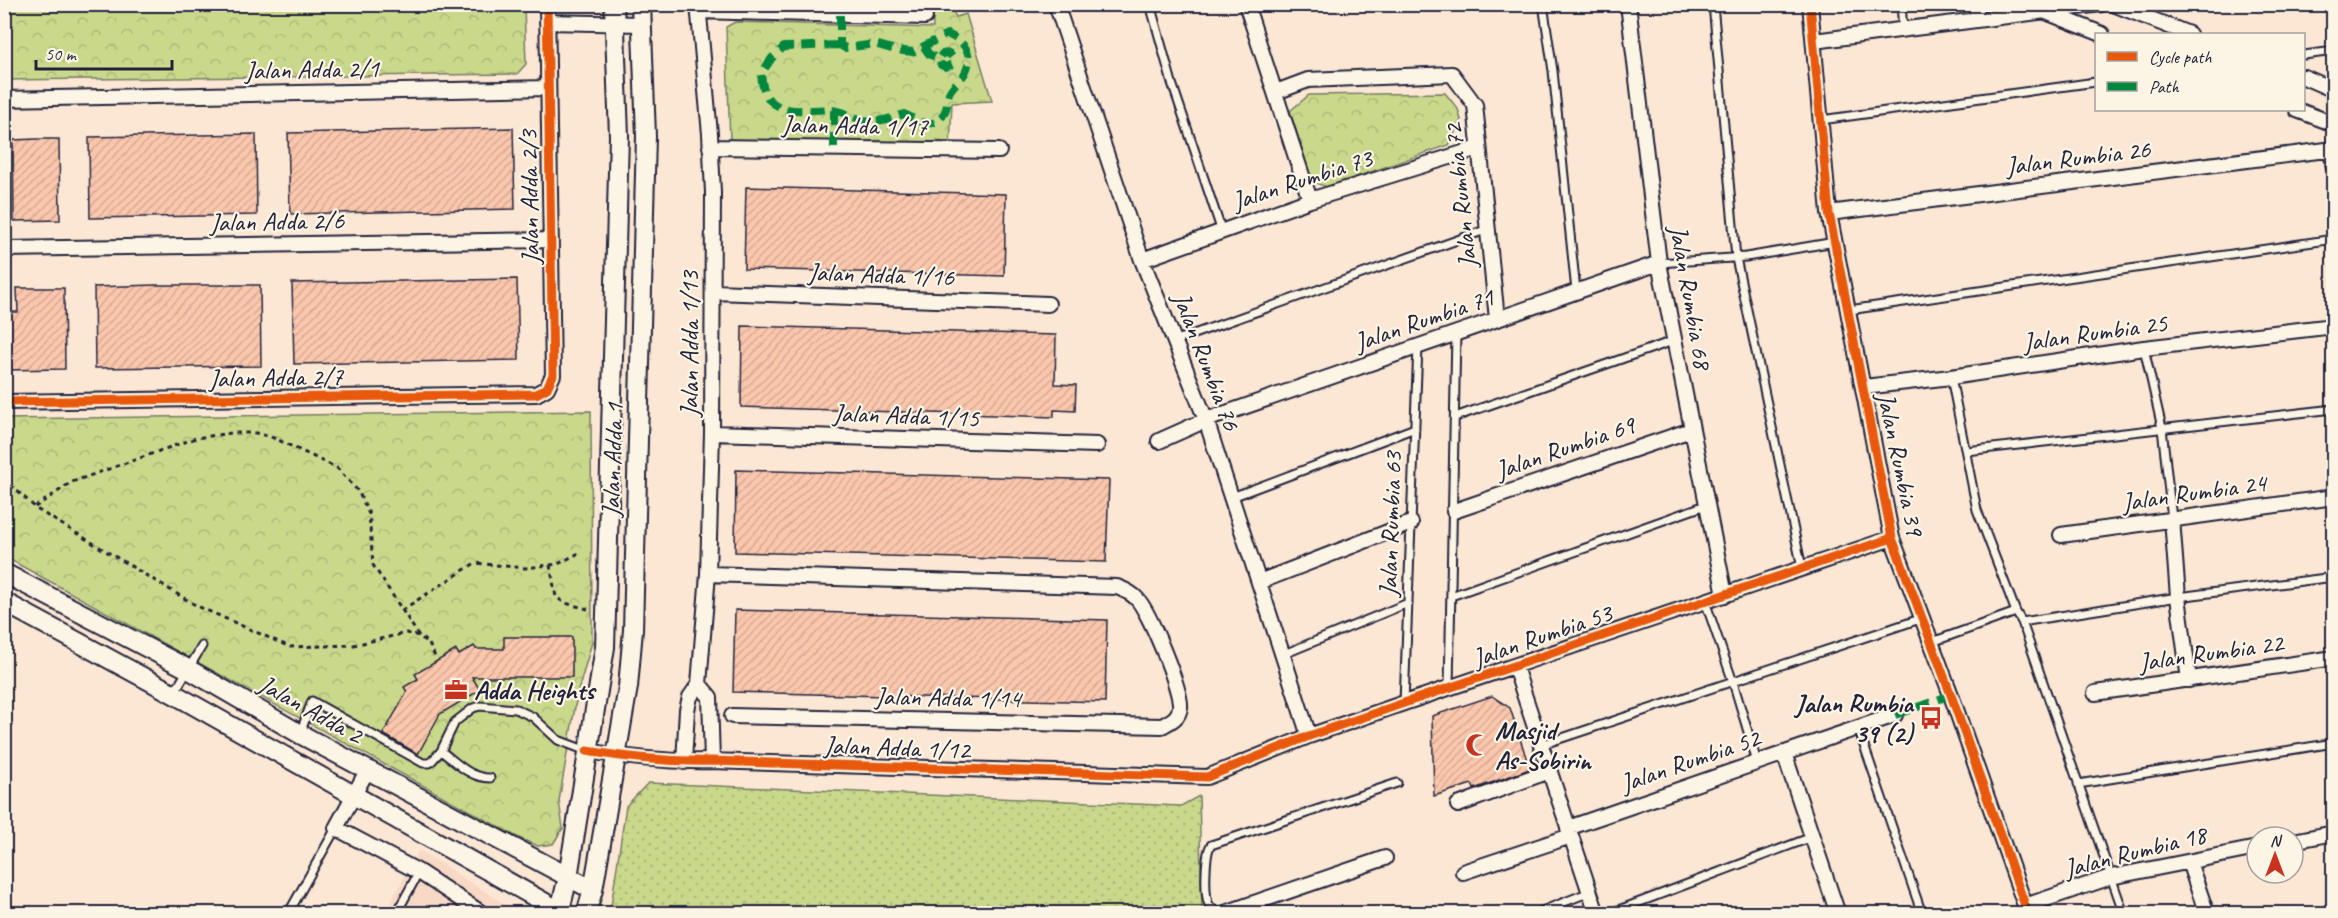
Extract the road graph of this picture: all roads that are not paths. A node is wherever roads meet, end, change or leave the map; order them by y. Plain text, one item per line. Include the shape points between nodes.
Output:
1 (547, 4) edge
2 (614, 4) edge
3 (641, 4) edge
4 (1056, 4) edge
5 (1150, 4) edge
6 (1246, 4) edge
7 (1543, 4) edge
8 (1633, 4) edge
9 (1713, 4) edge
10 (1810, 4) edge
11 (1901, 4) edge
12 (1976, 4) edge
13 (2101, 4) edge
14 (2113, 4) edge
15 (1628, 5) edge
16 (698, 8) edge
17 (2017, 10) edge
18 (2044, 12) junction
19 (925, 17) dead end
20 (1977, 20) junction
21 (547, 22) junction
22 (614, 23) junction
23 (642, 24) junction
24 (1903, 30) junction
25 (2099, 33) edge
26 (2186, 33) edge
27 (1814, 41) junction
28 (2334, 51) edge
29 (2305, 55) edge
30 (2305, 77) edge
31 (2095, 82) edge
32 (549, 88) junction
33 (2334, 90) edge
34 (1276, 92) junction
35 (4, 99) edge
36 (2300, 111) edge
37 (1821, 120) junction
38 (2334, 124) edge
39 (710, 147) junction
40 (1479, 148) junction
41 (2332, 149) edge
42 (999, 152) dead end
43 (2334, 168) edge
44 (1310, 200) junction
45 (1828, 213) junction
46 (1488, 230) junction
47 (1222, 232) junction
48 (2334, 239) edge
49 (551, 240) junction
50 (1835, 242) junction
51 (4, 249) edge
52 (1736, 258) junction
53 (1142, 260) junction
54 (1659, 263) junction
55 (1576, 291) junction
56 (713, 292) junction
57 (1048, 304) dead end
58 (1849, 310) junction
59 (1497, 319) junction
60 (2334, 326) edge
61 (1455, 333) junction
62 (1173, 341) junction
63 (1673, 341) junction
64 (1418, 346) junction
65 (2144, 348) junction
66 (1951, 377) junction
67 (1864, 387) junction
68 (547, 388) joint
69 (4, 402) edge
70 (2334, 410) edge
71 (1455, 417) junction
72 (1206, 420) junction
73 (1415, 428) junction
74 (2162, 428) junction
75 (1691, 430) junction
76 (712, 433) junction
77 (1160, 441) dead end
78 (1097, 445) dead end
79 (1966, 451) junction
80 (1232, 496) junction
81 (2334, 497) edge
82 (1706, 505) junction
83 (1454, 511) junction
84 (2172, 519) junction
85 (1411, 523) junction
86 (2061, 535) dead end
87 (1893, 537) junction
88 (1802, 568) junction
89 (4, 573) edge
90 (708, 574) junction
91 (2334, 577) edge
92 (1259, 582) junction
93 (1725, 595) junction
94 (1451, 596) junction
95 (2178, 597) junction
96 (1705, 601) junction
97 (4, 602) edge
98 (1408, 603) junction
99 (2016, 612) junction
100 (1923, 618) junction
101 (2022, 622) junction
102 (1932, 642) junction
103 (202, 646) dead end
104 (1284, 654) junction
105 (2334, 658) edge
106 (1515, 667) junction
107 (188, 669) junction
108 (2188, 680) junction
109 (1733, 682) junction
110 (699, 684) junction
111 (1449, 689) junction
112 (2095, 693) dead end
113 (174, 694) junction
114 (1404, 703) junction
115 (1895, 715) dead end
116 (732, 716) dead end
117 (1858, 728) junction
118 (300, 734) junction
119 (1310, 736) junction
120 (2334, 743) edge
121 (1541, 745) junction
122 (441, 751) junction
123 (587, 751) junction
124 (1784, 753) junction
125 (615, 756) junction
126 (712, 761) junction
127 (684, 762) junction
128 (1757, 762) junction
129 (368, 769) junction
130 (1550, 771) junction
131 (490, 777) dead end
132 (1207, 777) joint
133 (1397, 783) dead end
134 (2078, 784) junction
135 (353, 796) junction
136 (1458, 805) dead end
137 (336, 828) junction
138 (1569, 832) junction
139 (2334, 833) edge
140 (1812, 837) junction
141 (2305, 839) edge
142 (2245, 850) edge
143 (1385, 858) dead end
144 (2188, 862) junction
145 (419, 872) junction
146 (1463, 872) dead end
147 (568, 878) junction
148 (2111, 878) junction
149 (593, 890) junction
150 (1590, 892) junction
151 (2026, 910) edge
152 (561, 913) edge
153 (288, 914) edge
154 (396, 914) edge
155 (483, 914) edge
156 (586, 914) edge
157 (1221, 914) edge
158 (1534, 914) edge
159 (1597, 914) edge
160 (1608, 914) edge
161 (1838, 914) edge
162 (1922, 914) edge
163 (2124, 914) edge
164 (2207, 914) edge

1 - 21 street, Jalan Adda 2/3
2 - 22 street, Jalan Adda 1
3 - 23 street, Jalan Adda 1
4 - 53 street, Jalan Rumbia 76
5 - 47 lane
6 - 34 street
7 - 55 lane
8 - 15 lane
9 - 52 lane
10 - 27 street, Jalan Rumbia 39
11 - 24 lane
12 - 20 street
13 - 18 street
14 - 26 street
15 - 54 street, Jalan Rumbia 68
16 - 19 street
16 - 39 street, Jalan Adda 1/13
17 - 18 street
17 - 20 street
18 - 25 street
20 - 24 street
21 - 22 street
21 - 32 street, Jalan Adda 2/3
22 - 23 street
22 - 123 street, Jalan Adda 1 via 619,136 606,614
23 - 125 street, Jalan Adda 1 via 646,136 633,630 628,687
24 - 27 street
27 - 37 street, Jalan Rumbia 39
28 - 29 lane
30 - 33 street
31 - 37 lane
32 - 35 street, Jalan Adda 2/1
32 - 49 street, Jalan Adda 2/3
34 - 40 street, Jalan Rumbia 72 via 1308,80 1452,74 1475,105
34 - 44 street
36 - 38 street
37 - 45 street, Jalan Rumbia 39
39 - 42 street, Jalan Adda 1/17
39 - 56 street, Jalan Adda 1/13
40 - 44 street, Jalan Rumbia 73
40 - 46 street, Jalan Rumbia 72
41 - 43 street
41 - 45 street, Jalan Rumbia 26
44 - 47 street, Jalan Rumbia 73
45 - 50 street, Jalan Rumbia 39
46 - 59 street, Jalan Rumbia 72
46 - 62 lane
47 - 53 street, Jalan Rumbia 73
48 - 58 lane
49 - 51 street, Jalan Adda 2/6
49 - 68 street, Jalan Adda 2/3 via 553,375
50 - 52 lane
50 - 58 street, Jalan Rumbia 39
52 - 54 lane
52 - 88 lane
53 - 62 street, Jalan Rumbia 76
54 - 55 street, Jalan Rumbia 71
54 - 63 street, Jalan Rumbia 68
55 - 59 street, Jalan Rumbia 71
56 - 57 street, Jalan Adda 1/16
56 - 76 street, Jalan Adda 1/13
58 - 67 street, Jalan Rumbia 39
59 - 61 street, Jalan Rumbia 71
60 - 65 street, Jalan Rumbia 25
61 - 64 street, Jalan Rumbia 71
61 - 71 lane
62 - 72 street, Jalan Rumbia 76
63 - 71 lane
63 - 75 street, Jalan Rumbia 68
64 - 72 street, Jalan Rumbia 71
64 - 73 lane, Jalan Rumbia 63
65 - 66 street, Jalan Rumbia 25
65 - 74 lane
66 - 67 street, Jalan Rumbia 25
66 - 79 lane
67 - 87 street, Jalan Rumbia 39
68 - 69 street, Jalan Adda 2/7 via 536,394
70 - 74 lane
71 - 83 lane
72 - 77 street, Jalan Rumbia 71
72 - 80 street, Jalan Rumbia 76
73 - 80 lane
73 - 85 lane, Jalan Rumbia 63
74 - 79 lane
74 - 84 lane
75 - 82 street, Jalan Rumbia 68
75 - 83 street, Jalan Rumbia 69
76 - 78 street, Jalan Adda 1/15
76 - 90 street, Jalan Adda 1/13
79 - 99 lane via 1977,510
80 - 92 street, Jalan Rumbia 76
81 - 84 street, Jalan Rumbia 24
82 - 93 street, Jalan Rumbia 68
82 - 94 lane
83 - 94 lane
84 - 86 street, Jalan Rumbia 24
84 - 95 street
85 - 92 street
85 - 98 lane, Jalan Rumbia 63
87 - 88 street, Jalan Rumbia 53
87 - 100 street, Jalan Rumbia 39
88 - 93 street, Jalan Rumbia 53
89 - 107 street, Jalan Adda 2
90 - 110 street, Jalan Adda 1/13
90 - 116 street, Jalan Adda 1/14 via 1117,587 1138,599 1146,612 1178,688 1180,709 1175,719 1162,726
91 - 95 lane
92 - 104 street, Jalan Rumbia 76
93 - 96 street, Jalan Rumbia 53
94 - 111 lane
95 - 101 lane
95 - 108 street
96 - 106 street, Jalan Rumbia 53
96 - 109 lane
97 - 113 street
98 - 104 lane
98 - 114 lane, Jalan Rumbia 63
99 - 101 lane
99 - 102 lane
100 - 102 street, Jalan Rumbia 39
100 - 109 lane
101 - 134 lane
102 - 151 street, Jalan Rumbia 39
103 - 107 lane
104 - 119 street, Jalan Rumbia 76
105 - 108 street, Jalan Rumbia 22
106 - 111 street, Jalan Rumbia 53
106 - 121 street
107 - 113 lane
107 - 118 street, Jalan Adda 2
108 - 112 street, Jalan Rumbia 22
109 - 121 lane
109 - 128 lane
110 - 126 street via 710,697
110 - 127 street via 690,696 687,710
111 - 114 street, Jalan Rumbia 53
113 - 135 street
114 - 119 street, Jalan Rumbia 53
115 - 117 street, Jalan Rumbia 52
117 - 124 street, Jalan Rumbia 52
117 - 162 lane
118 - 122 lane via 312,701 423,763 430,763
118 - 129 street, Jalan Adda 2
119 - 132 street, Jalan Rumbia 53
120 - 134 lane
121 - 130 street
122 - 123 lane via 454,722 480,706 516,709 533,717 558,740
122 - 131 lane via 470,773
123 - 125 street, Jalan Adda 1/12
123 - 147 street, Jalan Adda 1
124 - 128 street, Jalan Rumbia 52
124 - 140 street
125 - 127 street, Jalan Adda 1/12
125 - 149 street, Jalan Adda 1
126 - 127 street, Jalan Adda 1/12
126 - 132 street, Jalan Adda 1/12
128 - 138 street, Jalan Rumbia 52
129 - 135 street
129 - 147 street, Jalan Adda 2
130 - 136 street
130 - 138 street
133 - 157 lane via 1211,845 1207,855 1208,901
134 - 148 lane
135 - 137 street
135 - 152 street
137 - 145 street
137 - 153 lane
138 - 146 street, Jalan Rumbia 52
138 - 150 street
139 - 141 street
140 - 160 lane
140 - 161 street
142 - 144 street, Jalan Rumbia 18
143 - 157 street
144 - 148 street, Jalan Rumbia 18
144 - 164 street
145 - 154 lane
145 - 155 street
147 - 149 street, Jalan Adda 2
147 - 152 street, Jalan Adda 1
148 - 151 street, Jalan Rumbia 18
148 - 163 lane
149 - 156 street, Jalan Adda 1
150 - 158 lane
150 - 159 street

